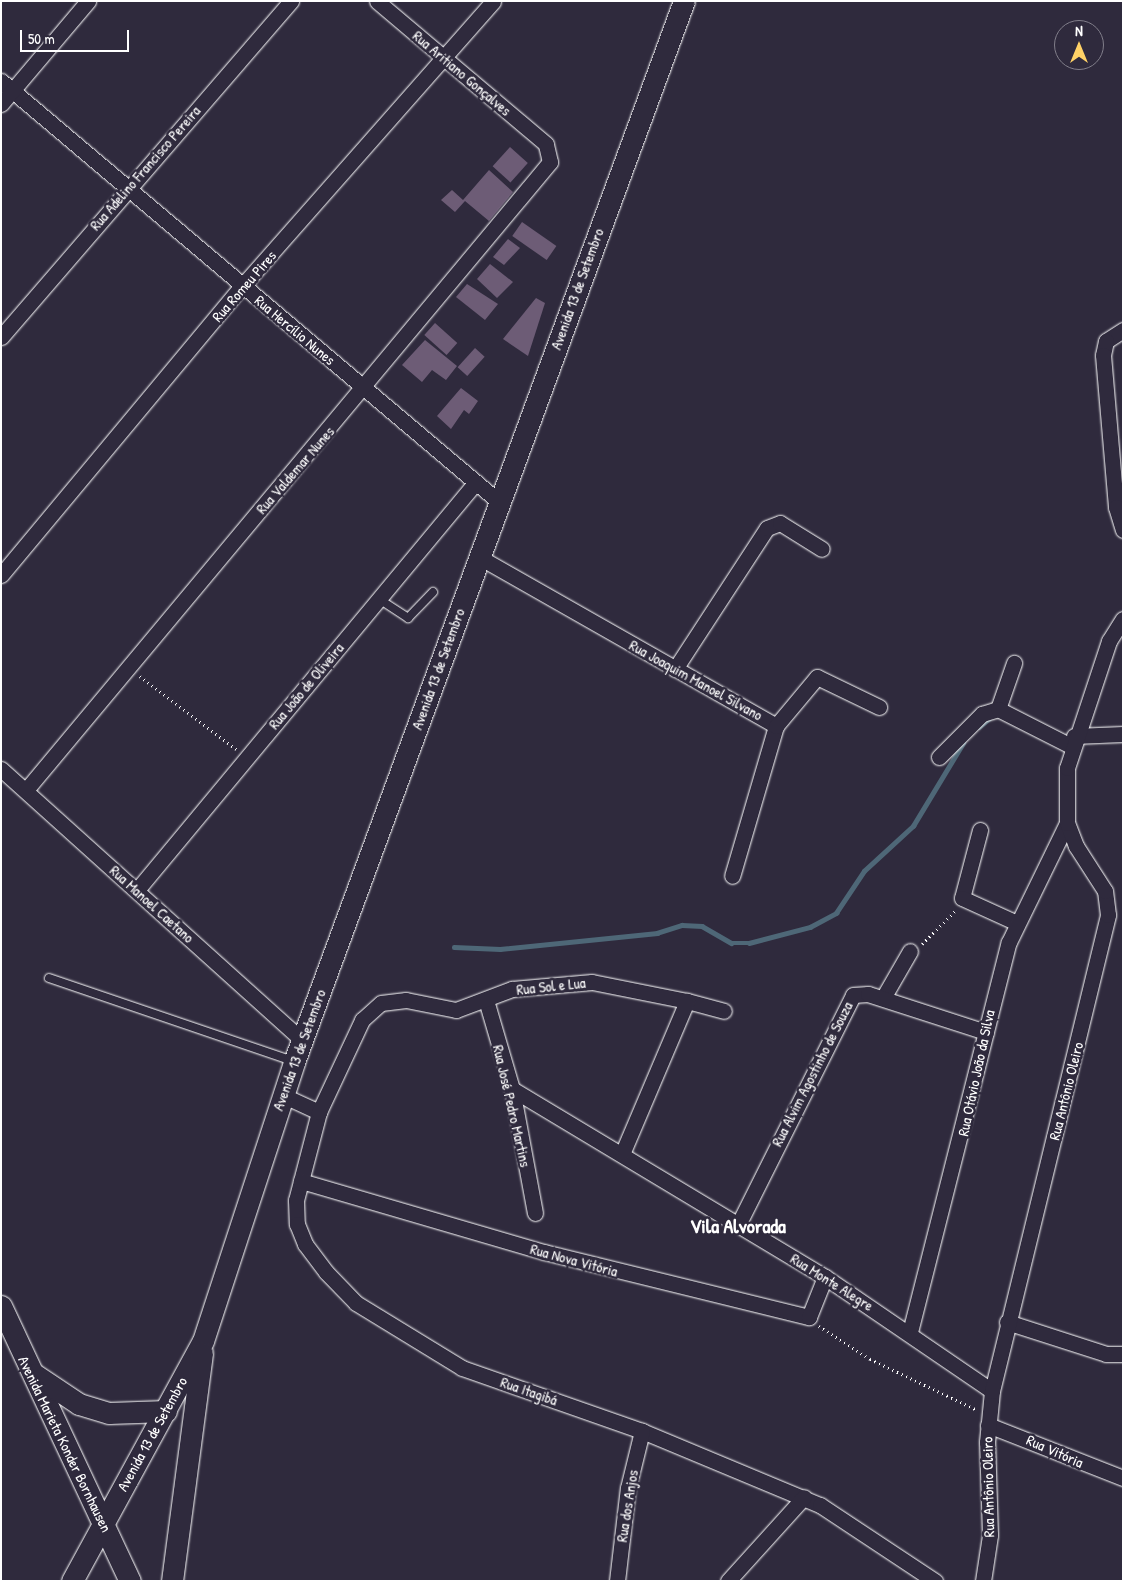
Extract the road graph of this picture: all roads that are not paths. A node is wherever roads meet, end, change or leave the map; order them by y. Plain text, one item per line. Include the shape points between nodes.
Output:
1 (88, 1) edge
2 (291, 1) edge
3 (377, 1) edge
4 (493, 1) edge
5 (684, 1) edge
6 (445, 59) junction
7 (7, 85) edge
8 (1, 104) edge
9 (546, 144) joint
10 (128, 188) junction
11 (243, 285) junction
12 (1123, 330) edge
13 (1, 336) edge
14 (365, 389) junction
15 (476, 482) junction
16 (498, 501) junction
17 (1123, 530) edge
18 (822, 548) dead end
19 (479, 558) junction
20 (1, 575) edge
21 (433, 592) dead end
22 (379, 599) junction
23 (1123, 619) edge
24 (1014, 663) dead end
25 (675, 670) junction
26 (879, 707) dead end
27 (998, 709) junction
28 (776, 726) junction
29 (1123, 734) edge
30 (1073, 741) junction
31 (939, 757) dead end
32 (1, 769) edge
33 (26, 790) junction
34 (1067, 823) junction
35 (980, 830) dead end
36 (732, 876) dead end
37 (137, 890) junction
38 (1015, 922) junction
39 (910, 951) road end
40 (49, 978) dead end
41 (883, 998) junction
42 (486, 1000) junction
43 (687, 1001) junction
44 (724, 1011) dead end
45 (986, 1032) junction
46 (302, 1040) junction
47 (294, 1062) junction
48 (512, 1089) junction
49 (282, 1096) junction
50 (319, 1112) junction
51 (623, 1152) junction
52 (301, 1181) junction
53 (535, 1213) dead end
54 (738, 1225) junction
55 (826, 1277) junction
56 (1, 1306) edge
57 (1007, 1322) junction
58 (910, 1332) junction
59 (203, 1341) junction
60 (1123, 1354) edge
61 (28, 1369) junction
62 (992, 1391) junction
63 (166, 1411) junction
64 (988, 1420) junction
65 (642, 1431) junction
66 (1123, 1478) edge
67 (804, 1497) junction
68 (102, 1522) junction
69 (178, 1543) junction
70 (72, 1581) edge
71 (130, 1581) edge
72 (172, 1581) edge
73 (184, 1581) edge
74 (617, 1581) edge
75 (728, 1581) edge
76 (935, 1581) edge
77 (984, 1581) edge

1 - 7 street
2 - 10 street, Rua Adelino Francisco Pereira
3 - 6 street, Rua Aritiano Gonçalves
4 - 6 street, Rua Romeu Pires
5 - 16 main road, Avenida 13 de Setembro
6 - 9 street, Rua Aritiano Gonçalves
6 - 11 street, Rua Romeu Pires
7 - 8 street
7 - 10 street, Rua Hercílio Nunes
9 - 14 street, Rua Valdemar Nunes via 550,162
10 - 11 street, Rua Hercílio Nunes
10 - 13 street, Rua Adelino Francisco Pereira
11 - 14 street, Rua Hercílio Nunes
11 - 20 street, Rua Romeu Pires
12 - 17 street via 1106,341 1102,355 1116,507
14 - 15 street, Rua Hercílio Nunes
14 - 33 street, Rua Valdemar Nunes via 126,666
15 - 16 street, Rua Hercílio Nunes
15 - 22 street, Rua João de Oliveira
16 - 19 main road, Avenida 13 de Setembro
18 - 25 street via 780,523 766,528
19 - 25 street, Rua Joaquim Manoel Silvano
19 - 46 main road, Avenida 13 de Setembro
21 - 22 lane via 408,618
22 - 37 street, Rua João de Oliveira
23 - 30 street, Rua Antônio Oleiro via 1112,633
24 - 27 street
25 - 28 street, Rua Joaquim Manoel Silvano
26 - 28 street via 817,677
27 - 30 street
27 - 31 street via 982,714
28 - 36 street, Rua Joaquim Manoel Silvano
29 - 30 street
30 - 34 street, Rua Antônio Oleiro
32 - 33 street, Rua Manoel Caetano
33 - 37 street, Rua Manoel Caetano
34 - 38 street, Rua Otávio João da Silva
34 - 57 street, Rua Antônio Oleiro via 1076,846 1105,891 1108,915
35 - 38 street via 962,898
37 - 46 street, Rua Manoel Caetano
38 - 45 street, Rua Otávio João da Silva
39 - 41 street
40 - 47 lane
41 - 45 street, Rua Alvim Agostinho de Souza
41 - 54 street, Rua Alvim Agostinho de Souza via 859,993 847,1002 832,1041 797,1100
42 - 43 street, Rua Sol e Lua via 512,989 577,980
42 - 48 street, Rua José Pedro Martins
42 - 50 street, Rua Sol e Lua via 456,1010 393,1000 370,1009
43 - 44 street, Rua Sol e Lua
43 - 51 street
45 - 58 street, Rua Otávio João da Silva
46 - 47 main road, Avenida 13 de Setembro
47 - 49 main road, Avenida 13 de Setembro
48 - 51 street, Rua Monte Alegre
48 - 53 street, Rua José Pedro Martins
49 - 50 street
49 - 59 main road, Avenida 13 de Setembro
50 - 52 street, Rua Itagibá
51 - 54 street, Rua Monte Alegre
52 - 55 street, Rua Nova Vitória via 544,1252 809,1317
52 - 65 street, Rua Itagibá via 297,1224 305,1244 356,1303 462,1368
54 - 55 street, Rua Monte Alegre
55 - 58 street, Rua Monte Alegre
56 - 61 main road, Avenida Marieta Konder Bornhausen
57 - 60 street via 1106,1354
57 - 62 street, Rua Antônio Oleiro
58 - 62 street, Rua Monte Alegre
59 - 63 main road, Avenida 13 de Setembro
59 - 69 main road, Avenida 13 de Setembro
61 - 63 main road via 79,1404 109,1413
61 - 68 main road, Avenida Marieta Konder Bornhausen
62 - 64 street, Rua Antônio Oleiro
63 - 68 main road, Avenida 13 de Setembro
64 - 66 street, Rua Vitória
64 - 77 street, Rua Antônio Oleiro via 990,1535
65 - 67 street, Rua Itagibá
65 - 74 street, Rua dos Anjos via 628,1488
67 - 75 street
67 - 76 street, Rua Itagibá via 868,1534
68 - 70 main road, Avenida 13 de Setembro
68 - 71 main road, Avenida Marieta Konder Bornhausen
69 - 72 main road, Avenida 13 de Setembro
69 - 73 main road

